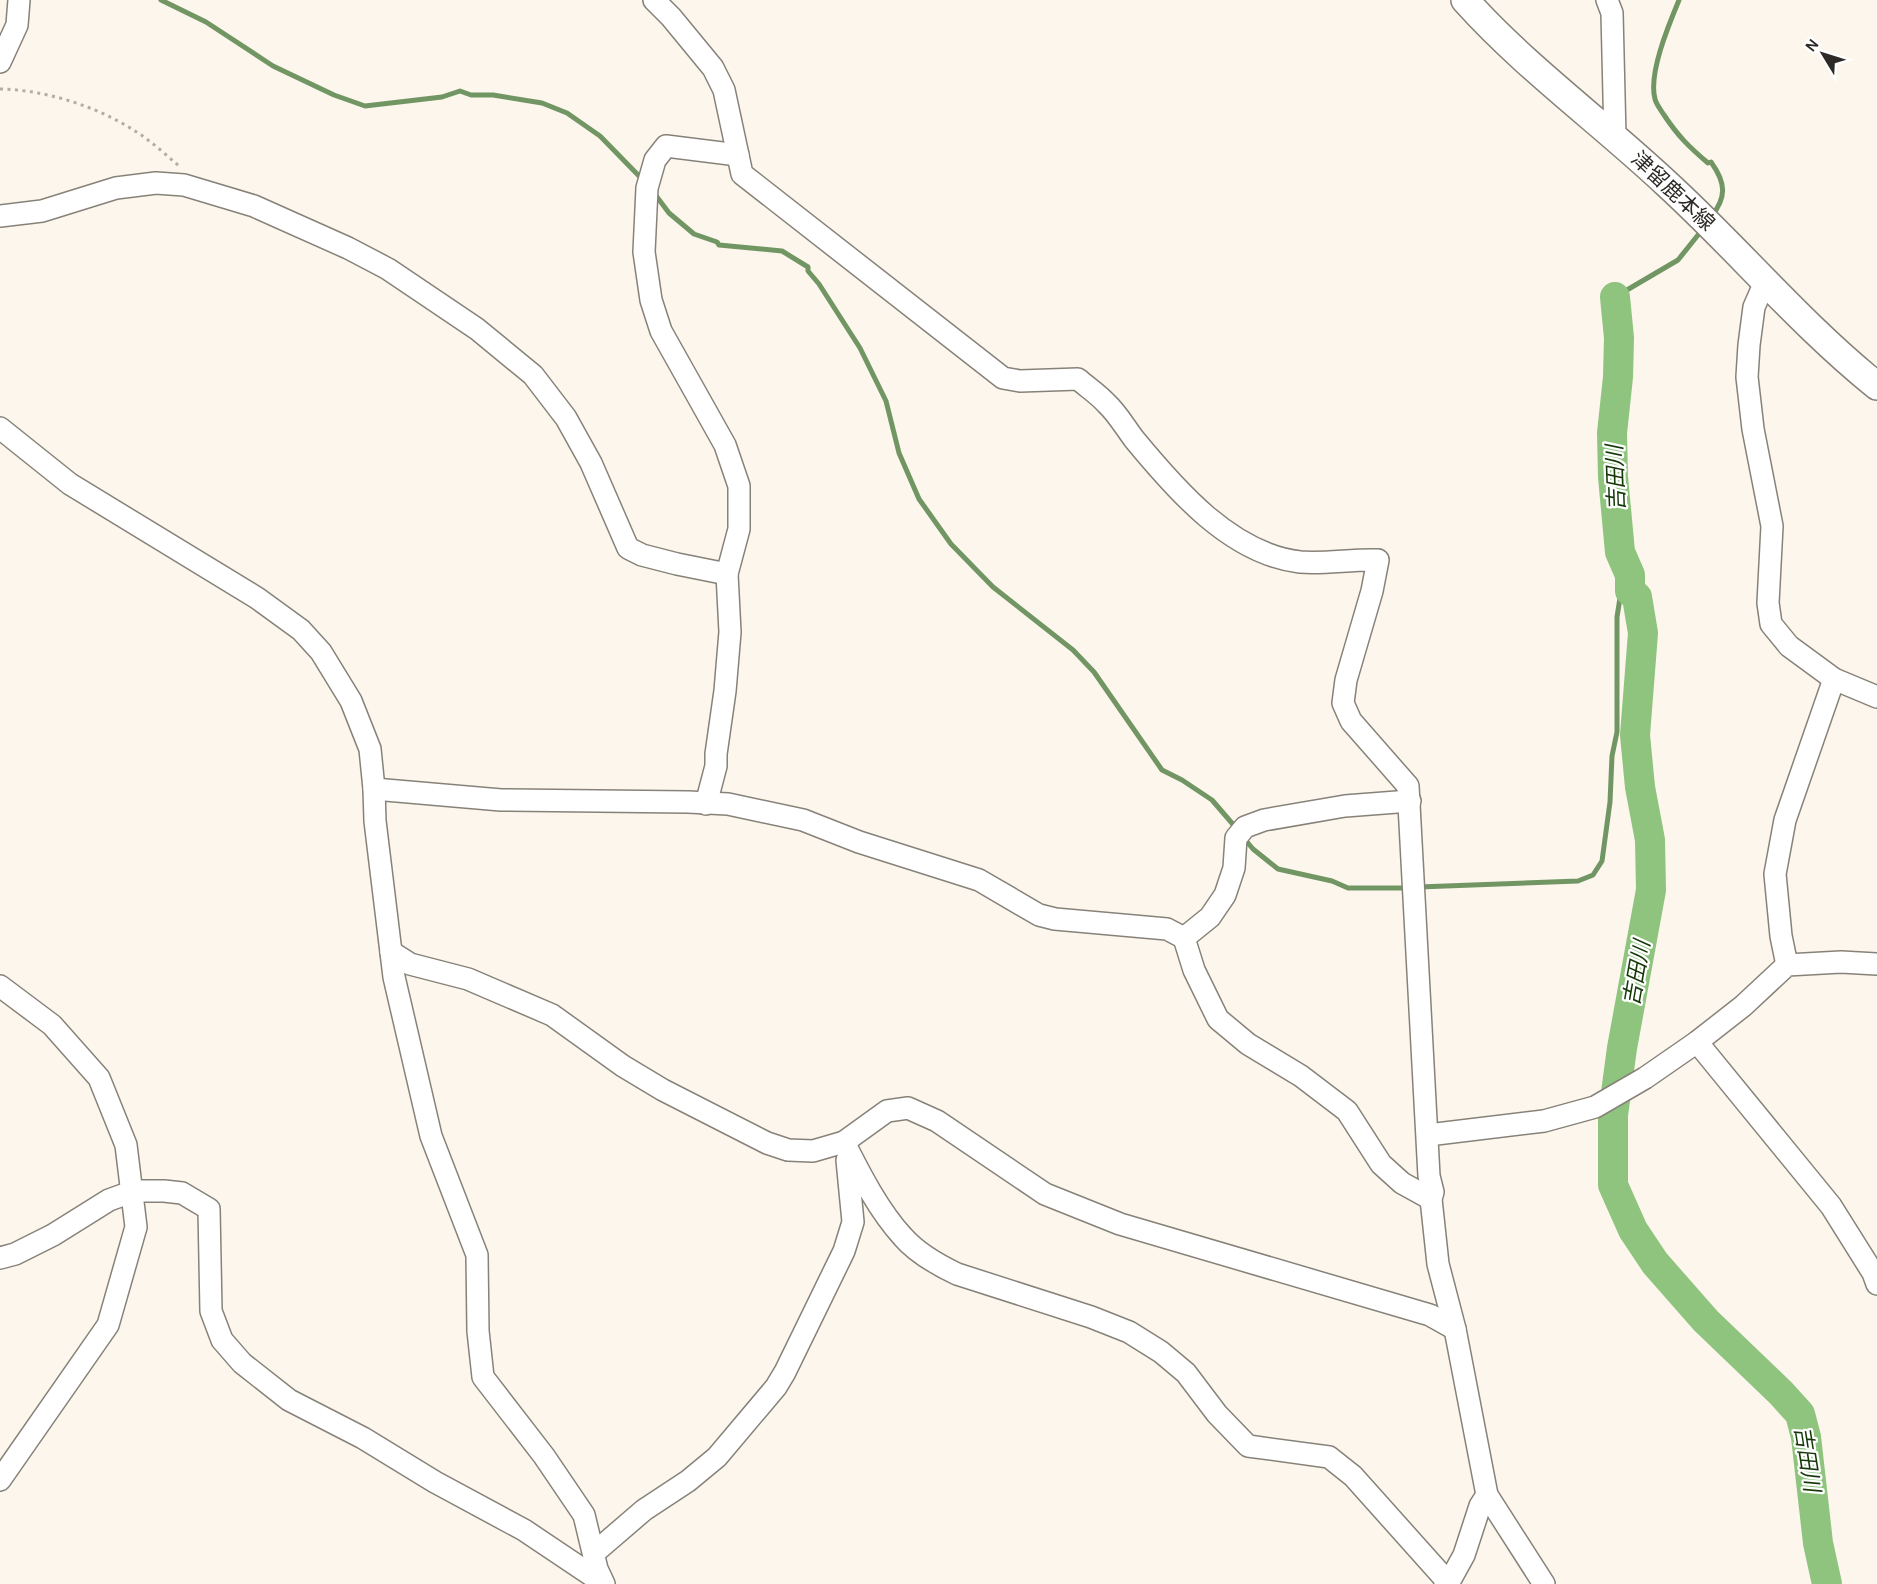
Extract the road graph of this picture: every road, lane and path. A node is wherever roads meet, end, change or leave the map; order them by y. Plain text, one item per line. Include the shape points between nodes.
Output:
1 (20, 0) edge
2 (654, 0) edge
3 (1465, 0) edge
4 (1607, 0) edge
5 (0, 62) edge
6 (0, 89) edge
7 (1615, 137) junction
8 (738, 155) junction
9 (188, 172) dead end
10 (0, 216) edge
11 (1765, 282) junction
12 (1877, 386) edge
13 (0, 428) edge
14 (727, 574) junction
15 (1834, 679) junction
16 (1877, 697) edge
17 (374, 789) junction
18 (1410, 801) junction
19 (706, 804) junction
20 (1184, 938) junction
21 (391, 952) junction
22 (1877, 964) edge
23 (1787, 965) junction
24 (0, 986) edge
25 (1697, 1042) junction
26 (1428, 1135) junction
27 (844, 1142) junction
28 (132, 1192) junction
29 (1431, 1199) junction
30 (0, 1258) edge
31 (1877, 1284) edge
32 (1455, 1329) junction
33 (0, 1480) edge
34 (1487, 1495) junction
35 (594, 1553) junction
36 (604, 1583) edge
37 (1447, 1584) edge
38 (1544, 1584) edge

1 - 5 street via 17,25
2 - 8 street via 713,68 724,90
3 - 7 main road, 津留鹿本線 via 1524,60
4 - 7 street via 1612,13
6 - 9 path via 26,89 85,106 135,131
7 - 11 main road, 津留鹿本線 via 1668,184
8 - 14 street via 666,146 655,160 647,188 644,252 651,300 661,331 725,445 739,486 739,529
8 - 18 street via 742,174 1003,378 1078,379 1107,403 1183,497 1235,537 1266,553 1299,561 1378,560 1343,703 1351,721 1408,786
10 - 14 street via 42,211 116,188 156,183 184,185 254,206 348,248 388,268 477,329 533,375 571,427 591,463 628,548 642,555
11 - 12 main road, 津留鹿本線 via 1840,356
11 - 15 street via 1754,307 1747,377 1752,429 1772,526 1767,603 1771,624 1789,646
13 - 17 street via 70,484 257,598 301,630 321,652 351,701 370,749
14 - 19 street via 730,632 725,691 716,766
15 - 16 street
15 - 23 street via 1785,820 1775,874
17 - 19 street via 501,800
17 - 21 street
18 - 20 street via 1345,806 1245,827 1236,838 1234,868 1225,895 1210,917
18 - 26 street
19 - 20 street via 728,804 803,820 979,880 1039,915 1055,920 1167,929
20 - 29 street via 1194,970 1218,1019 1347,1111 1381,1164 1402,1183
21 - 27 street via 410,964 468,979 552,1015 622,1066 767,1143 788,1150 813,1151
21 - 35 street via 431,1136 477,1255 483,1377 584,1515
22 - 23 street
23 - 25 street
24 - 28 street via 52,1025 99,1078 126,1145
25 - 26 street via 1595,1107 1544,1121
25 - 31 street via 1831,1206
26 - 29 street
27 - 32 street via 888,1111 908,1108 937,1121 1046,1194 1109,1220 1430,1316
27 - 35 street via 853,1222 844,1251 776,1387 717,1456
27 - 37 street via 864,1182 904,1238 938,1265 1129,1332 1186,1373 1248,1446 1329,1457 1353,1476
28 - 30 street via 109,1200 15,1254
28 - 33 street via 136,1227 108,1325
28 - 36 street via 182,1193 209,1209 211,1311 222,1340 242,1363 289,1400 524,1530
29 - 32 street via 1438,1264
32 - 34 street
34 - 37 street via 1464,1554
34 - 38 street
35 - 36 street

